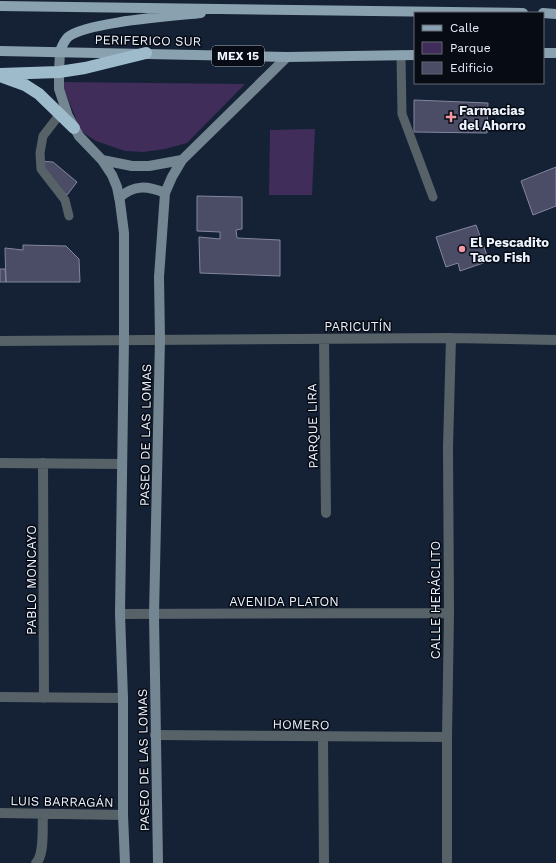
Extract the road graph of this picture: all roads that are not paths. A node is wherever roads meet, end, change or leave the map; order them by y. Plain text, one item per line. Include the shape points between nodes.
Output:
1 (0, 6) edge
2 (240, 8) junction
3 (466, 12) edge
4 (544, 13) edge
5 (556, 14) edge
6 (0, 50) edge
7 (60, 51) junction
8 (146, 53) junction
9 (544, 53) edge
10 (556, 53) edge
11 (401, 55) junction
12 (414, 55) edge
13 (287, 57) junction
14 (59, 72) junction
15 (0, 75) edge
16 (60, 114) junction
17 (74, 128) junction
18 (102, 160) junction
19 (182, 160) junction
20 (166, 192) junction
21 (433, 197) dead end
22 (120, 198) junction
23 (69, 216) dead end
24 (451, 338) junction
25 (324, 339) junction
26 (124, 340) junction
27 (160, 340) junction
28 (556, 340) edge
29 (0, 341) edge
30 (0, 463) edge
31 (43, 463) junction
32 (122, 464) junction
33 (326, 513) dead end
34 (449, 613) junction
35 (120, 614) junction
36 (154, 615) junction
37 (0, 698) edge
38 (44, 698) junction
39 (123, 698) junction
40 (155, 735) junction
41 (323, 737) junction
42 (446, 737) junction
43 (0, 813) edge
44 (43, 814) junction
45 (123, 815) junction
46 (36, 863) edge
47 (125, 863) edge
48 (158, 863) edge
49 (324, 863) edge
50 (447, 863) edge

1 - 2 main road
2 - 3 main road
2 - 7 main road via 85,30 67,38
4 - 5 main road
6 - 7 main road, PERIFERICO SUR / MEX 15
7 - 8 main road, PERIFERICO SUR / MEX 15
7 - 14 street, PASEO DE LAS LOMAS
8 - 13 main road, PERIFERICO SUR / MEX 15
8 - 14 highway
9 - 10 main road
11 - 12 main road, PERIFERICO SUR / MEX 15
11 - 13 main road, PERIFERICO SUR / MEX 15
11 - 21 lane via 402,114
13 - 19 street, PASEO DE LAS LOMAS
14 - 15 highway
14 - 17 street, PASEO DE LAS LOMAS via 59,89
15 - 16 highway via 30,88
16 - 17 highway
16 - 23 lane via 43,136 41,169 64,200
17 - 18 street, PASEO DE LAS LOMAS
18 - 19 street via 132,166 149,166
18 - 22 street, PASEO DE LAS LOMAS via 112,175
19 - 20 street, PASEO DE LAS LOMAS
20 - 22 street via 150,187 134,188
20 - 27 street, PASEO DE LAS LOMAS via 159,276
22 - 26 street, PASEO DE LAS LOMAS via 124,233
24 - 25 street, PARICUTÍN
24 - 28 street, PARICUTÍN
24 - 34 street, CALLE HERÁCLITO via 448,447
25 - 27 street, PARICUTÍN
25 - 33 street, PARQUE LIRA
26 - 27 street, PARICUTÍN
26 - 29 street, PARICUTÍN
26 - 32 street, PASEO DE LAS LOMAS
27 - 36 street, PASEO DE LAS LOMAS
30 - 31 street
31 - 32 street
31 - 38 street, PABLO MONCAYO
32 - 35 street, PASEO DE LAS LOMAS
34 - 36 street, AVENIDA PLATON
34 - 42 street, CALLE HERÁCLITO
35 - 36 street, AVENIDA PLATON
35 - 39 street, PASEO DE LAS LOMAS
36 - 40 street, PASEO DE LAS LOMAS
37 - 38 street
38 - 39 street
39 - 45 street, PASEO DE LAS LOMAS
40 - 41 street, HOMERO
40 - 48 street, PASEO DE LAS LOMAS
41 - 42 street, HOMERO
41 - 49 street
42 - 50 street, CALLE HERÁCLITO
43 - 44 street, LUIS BARRAGÁN
44 - 45 street, LUIS BARRAGÁN
44 - 46 street via 42,851
45 - 47 street, PASEO DE LAS LOMAS

